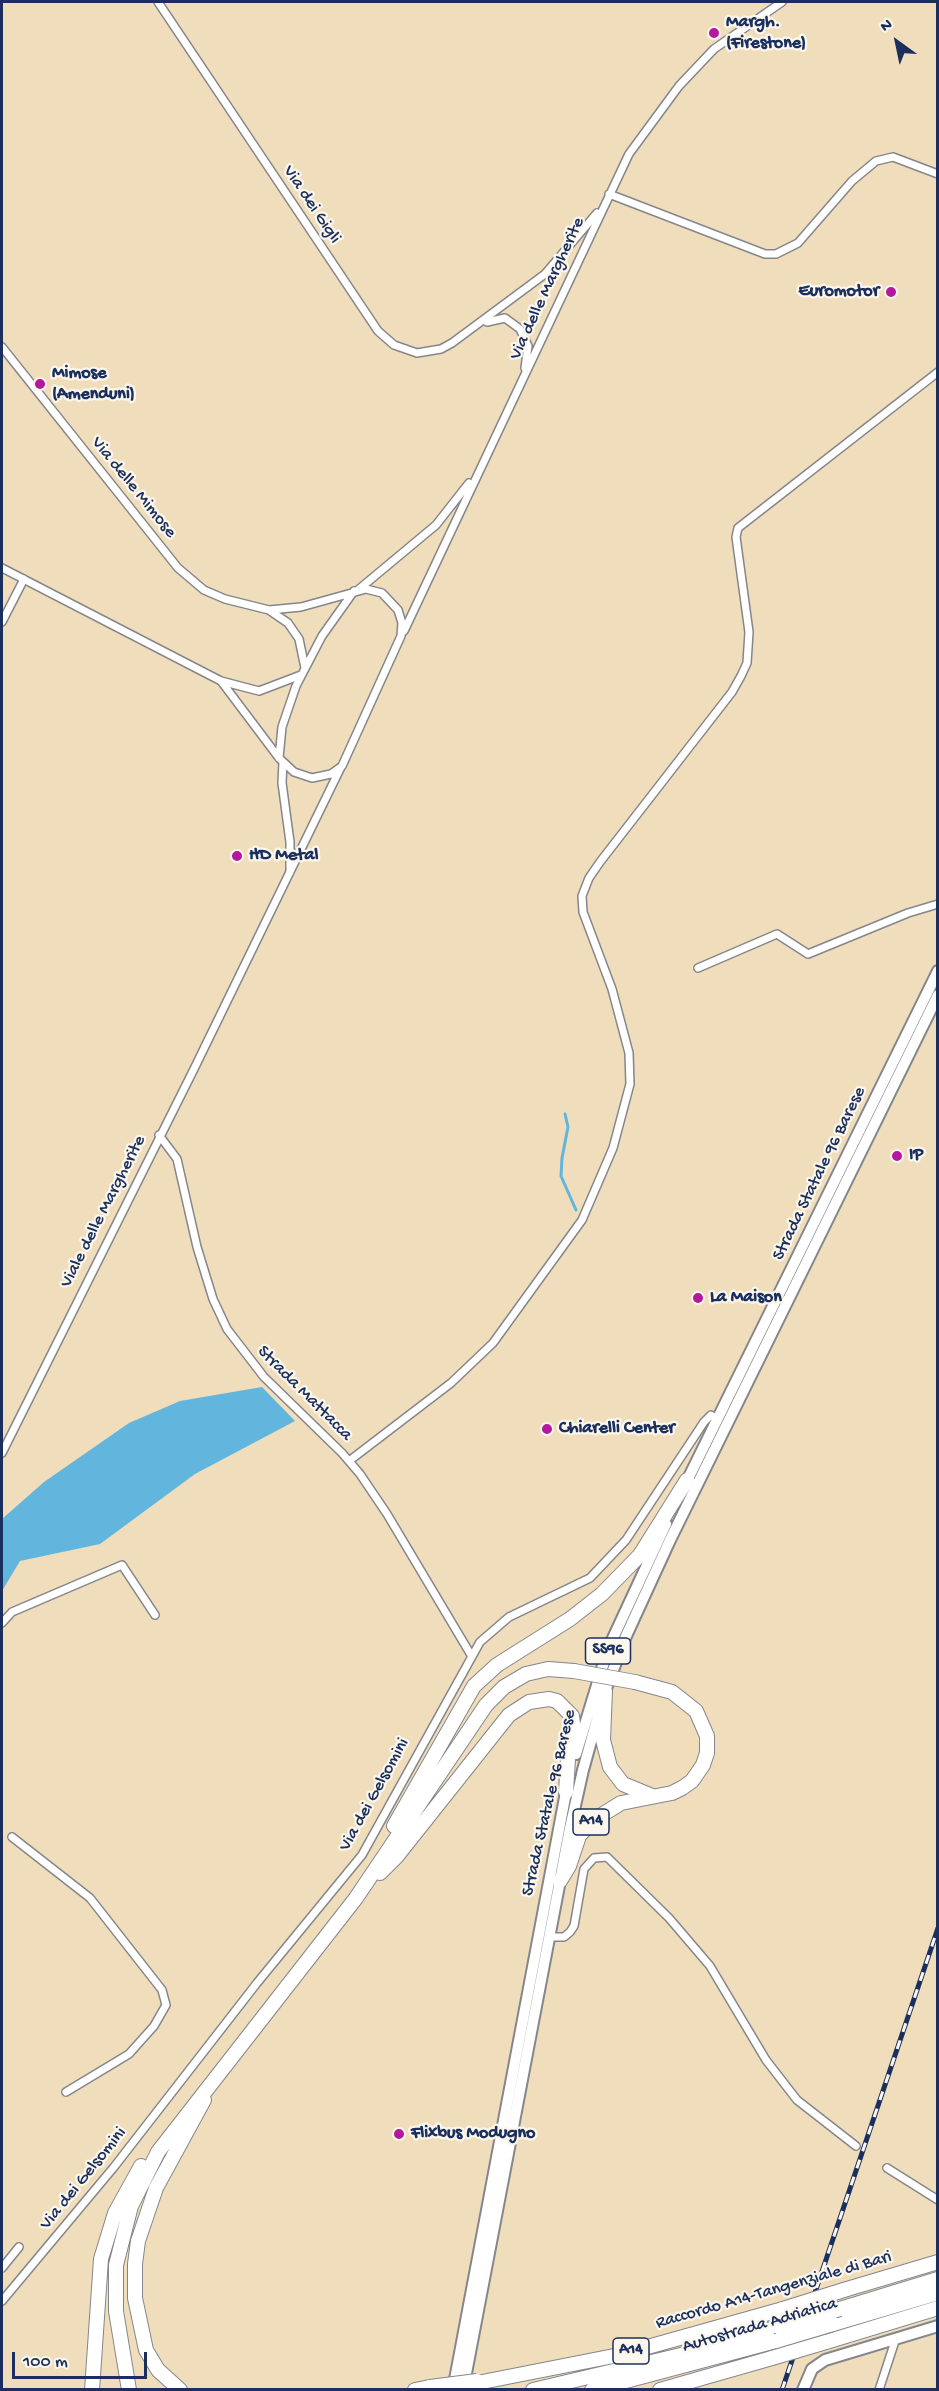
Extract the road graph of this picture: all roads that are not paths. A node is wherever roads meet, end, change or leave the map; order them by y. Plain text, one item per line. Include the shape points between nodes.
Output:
1 (158, 2) edge
2 (782, 2) edge
3 (938, 174) edge
4 (609, 194) junction
5 (605, 203) junction
6 (476, 327) junction
7 (2, 347) edge
8 (938, 372) edge
9 (525, 374) junction
10 (480, 466) junction
11 (2, 568) edge
12 (24, 579) junction
13 (356, 590) junction
14 (269, 610) junction
15 (2, 622) edge
16 (401, 636) junction
17 (303, 671) junction
18 (221, 681) junction
19 (281, 760) junction
20 (342, 765) junction
21 (290, 874) junction
22 (938, 904) edge
23 (698, 968) dead end
24 (938, 971) edge
25 (235, 984) joint
26 (938, 995) edge
27 (159, 1135) junction
28 (718, 1419) junction
29 (2, 1453) edge
30 (349, 1461) junction
31 (687, 1480) junction
32 (155, 1615) dead end
33 (2, 1623) edge
34 (471, 1655) junction
35 (605, 1691) junction
36 (566, 1792) junction
37 (652, 1796) junction
38 (12, 1837) dead end
39 (374, 1872) junction
40 (560, 1881) junction
41 (356, 1898) junction
42 (549, 1937) junction
43 (214, 2077) junction
44 (66, 2092) dead end
45 (170, 2133) junction
46 (856, 2146) dead end
47 (887, 2168) dead end
48 (938, 2200) edge
49 (20, 2247) dead end
50 (938, 2262) edge
51 (2, 2268) edge
52 (938, 2279) edge
53 (938, 2293) edge
54 (2, 2301) edge
55 (938, 2308) edge
56 (938, 2326) edge
57 (777, 2334) junction
58 (896, 2338) junction
59 (437, 2388) edge
60 (92, 2390) edge
61 (129, 2390) edge
62 (180, 2390) edge
63 (415, 2390) edge
64 (453, 2390) edge
65 (463, 2390) edge
66 (533, 2390) edge
67 (592, 2390) edge
68 (660, 2390) edge
69 (803, 2390) edge
70 (879, 2390) edge

1 - 6 street, Via dei Gigli via 383,337 405,350 431,352
2 - 4 street, Via delle Margherite via 714,49 680,86 629,154
3 - 4 street via 884,157 852,181 798,243 776,254 755,250
4 - 5 street, Via delle Margherite
5 - 6 street, Via dei Gigli via 544,274
5 - 9 street, Via delle Margherite
6 - 9 street, Via dei Gigli via 494,319 513,322 528,346
7 - 14 street, Via delle Mimose via 178,568 204,590
8 - 30 street via 738,528 749,632 747,663 732,692 600,862 582,896 583,912 612,989 629,1053 630,1084 609,1157 582,1220 493,1343 451,1383
9 - 10 street, Via delle Margherite
10 - 13 street via 436,525
10 - 16 street, Via delle Margherite
11 - 12 street
12 - 15 street
12 - 18 street
13 - 14 street via 301,607
13 - 16 street via 382,593 391,601 402,623
13 - 17 street via 322,636
14 - 17 street via 288,623 299,639
16 - 20 street, Via delle Margherite
17 - 18 street via 259,691
17 - 19 street via 282,727
18 - 19 street
19 - 20 street via 294,772 312,778 331,774
19 - 21 street
20 - 21 street, Via delle Margherite
21 - 25 street, Via delle Margherite
22 - 23 street via 808,954 777,934
24 - 28 main road, Strada Statale 96 Barese / SS96
25 - 27 street, Viale delle Margherite
26 - 35 main road, Strada Statale 96 Barese / SS96 via 646,1590
27 - 29 street, Viale delle Margherite
27 - 30 street, Strada Mattacca via 177,1159 197,1247 227,1329 264,1377
28 - 31 main road, Strada Statale 96 Barese / SS96
28 - 34 street, Via dei Gelsomini via 711,1415 704,1422 626,1540 591,1578 509,1617 492,1629
30 - 34 street, Strada Mattacca via 387,1514
31 - 36 main road, Strada Statale 96 Barese / SS96 via 609,1649
31 - 39 highway via 640,1556 602,1594 497,1665 474,1686 388,1835
32 - 33 street via 122,1565 12,1612
34 - 54 street, Via dei Gelsomini via 362,1855
35 - 37 highway via 603,1740 610,1767 623,1784
35 - 40 main road, Strada Statale 96 Barese / SS96 via 583,1770
36 - 41 highway via 574,1732 572,1716 549,1698 529,1702 505,1720 397,1856
36 - 64 main road, Strada Statale 96 Barese / SS96
37 - 39 highway, bridge via 672,1793 692,1781 703,1765 707,1736 701,1719 688,1702 635,1682 558,1669 532,1672 493,1697
37 - 40 highway, A14 via 621,1803 592,1821 579,1836
38 - 44 street via 90,1898 162,1990 166,2005 154,2026 129,2054
39 - 41 highway
40 - 42 main road, Strada Statale 96 Barese / SS96
41 - 43 highway
42 - 46 street via 564,1937 574,1926 584,1869 594,1858 607,1857 669,1918 710,1966 790,2093 810,2113
42 - 65 main road, Strada Statale 96 Barese / SS96
43 - 45 highway
43 - 62 highway via 156,2188 138,2241 135,2265 135,2298 146,2350 158,2370
45 - 60 highway via 138,2169 108,2232 101,2259
45 - 61 highway via 131,2206 116,2265 116,2311
47 - 48 street
49 - 51 street
50 - 59 highway, Raccordo A14-Tangenziale di Bari / A14, bridge via 619,2355
52 - 57 highway, Autostrada Adriatica / A14, bridge via 840,2308
53 - 57 highway, Autostrada Adriatica / A14, bridge via 833,2324
55 - 68 highway, bridge
56 - 58 main road
57 - 66 highway, Autostrada Adriatica / A14
57 - 67 highway, Autostrada Adriatica / A14
58 - 69 main road via 818,2363
58 - 70 street
59 - 63 highway, Raccordo A14-Tangenziale di Bari

